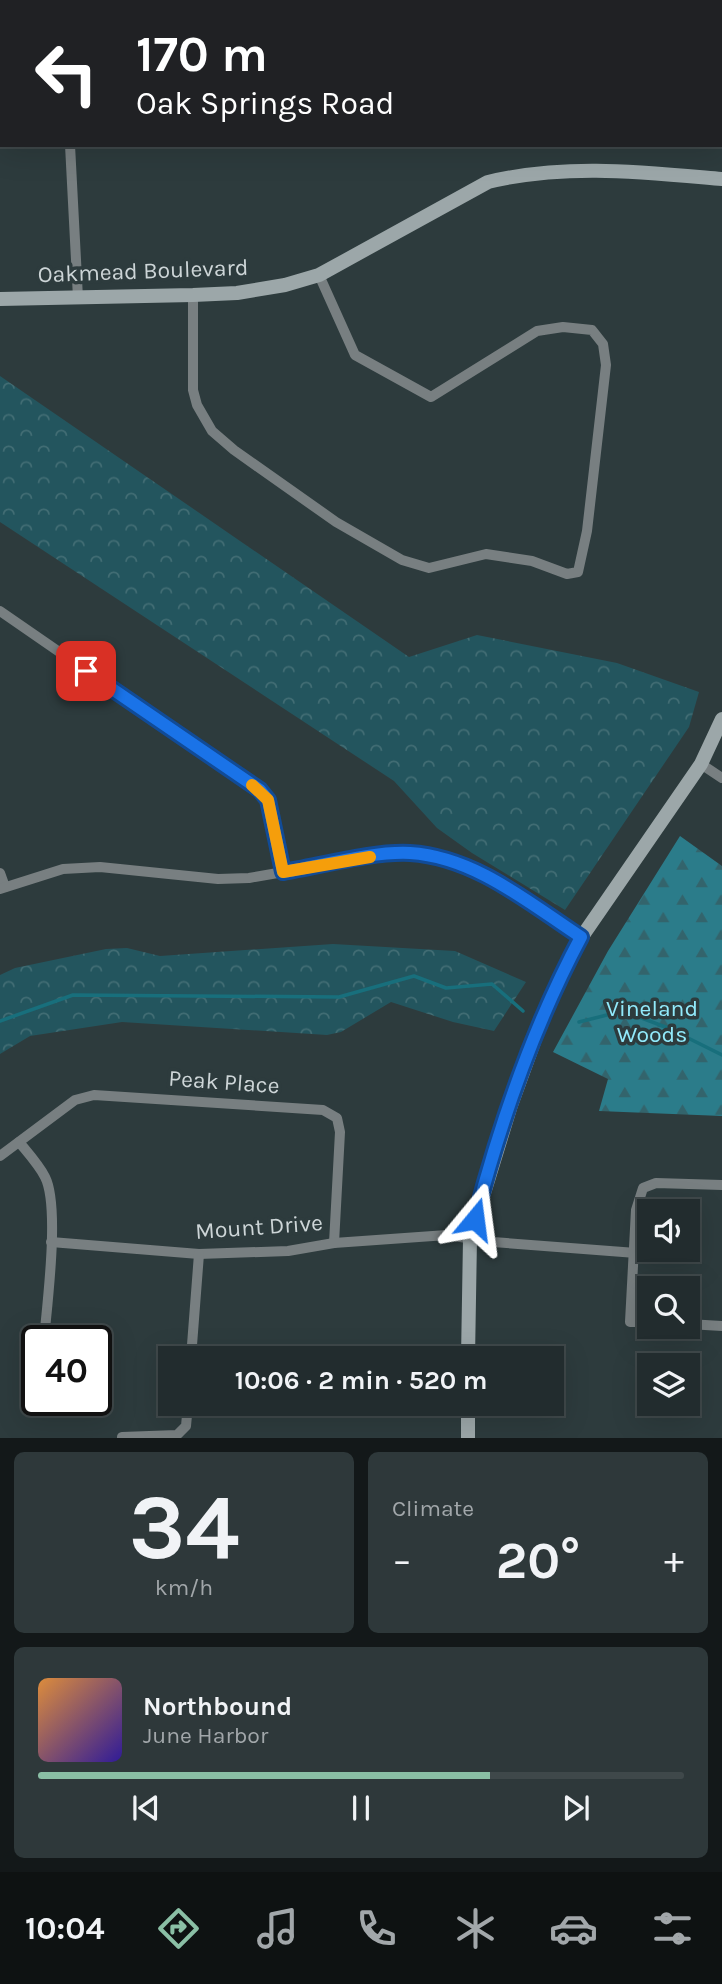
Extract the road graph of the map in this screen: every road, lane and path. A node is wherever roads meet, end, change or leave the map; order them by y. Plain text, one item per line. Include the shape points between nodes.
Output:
1 (70, 147) edge
2 (722, 178) edge
3 (320, 275) junction
4 (193, 295) junction
5 (78, 298) junction
6 (0, 299) edge
7 (0, 611) edge
8 (722, 719) edge
9 (701, 764) junction
10 (722, 778) edge
11 (283, 872) junction
12 (0, 873) edge
13 (2, 888) edge
14 (581, 937) junction
15 (19, 1142) junction
16 (0, 1156) edge
17 (722, 1185) edge
18 (470, 1239) junction
19 (51, 1242) junction
20 (334, 1243) junction
21 (636, 1253) junction
22 (199, 1254) junction
23 (637, 1322) edge
24 (45, 1325) edge
25 (700, 1325) edge
26 (722, 1326) edge
27 (192, 1346) edge
28 (468, 1346) edge
29 (187, 1416) edge
30 (468, 1416) edge
31 (121, 1437) edge
32 (468, 1438) edge

1 - 5 street
2 - 3 street, Oakmead Boulevard via 610,169 561,170 498,180 458,197
3 - 4 street, Oakmead Boulevard via 237,293
3 - 4 street via 355,355 431,397 537,331 564,327 593,330 603,344 606,365 578,572 486,554 429,568 402,560 336,522 234,450 212,431 197,405
4 - 5 street, Oakmead Boulevard
5 - 6 street, Oakmead Boulevard
7 - 11 street via 260,790 268,800
8 - 9 street
9 - 10 street
9 - 14 street
11 - 13 street via 218,879 100,867 63,869
11 - 14 street via 407,853 456,861
12 - 13 street
14 - 18 street via 555,986 533,1044
15 - 16 street, Peak Place
15 - 19 street via 46,1179
15 - 20 street, Peak Place via 75,1100 94,1094 323,1110 337,1118 340,1132
17 - 21 street via 656,1182 643,1188 636,1210
18 - 20 street, Mount Drive via 447,1235
18 - 21 street, Mount Drive
18 - 28 street
19 - 22 street, Mount Drive
19 - 24 street
20 - 22 street, Mount Drive via 288,1251
21 - 23 street via 630,1322
22 - 27 street
25 - 26 street
29 - 31 street via 186,1426 177,1435
30 - 32 street

